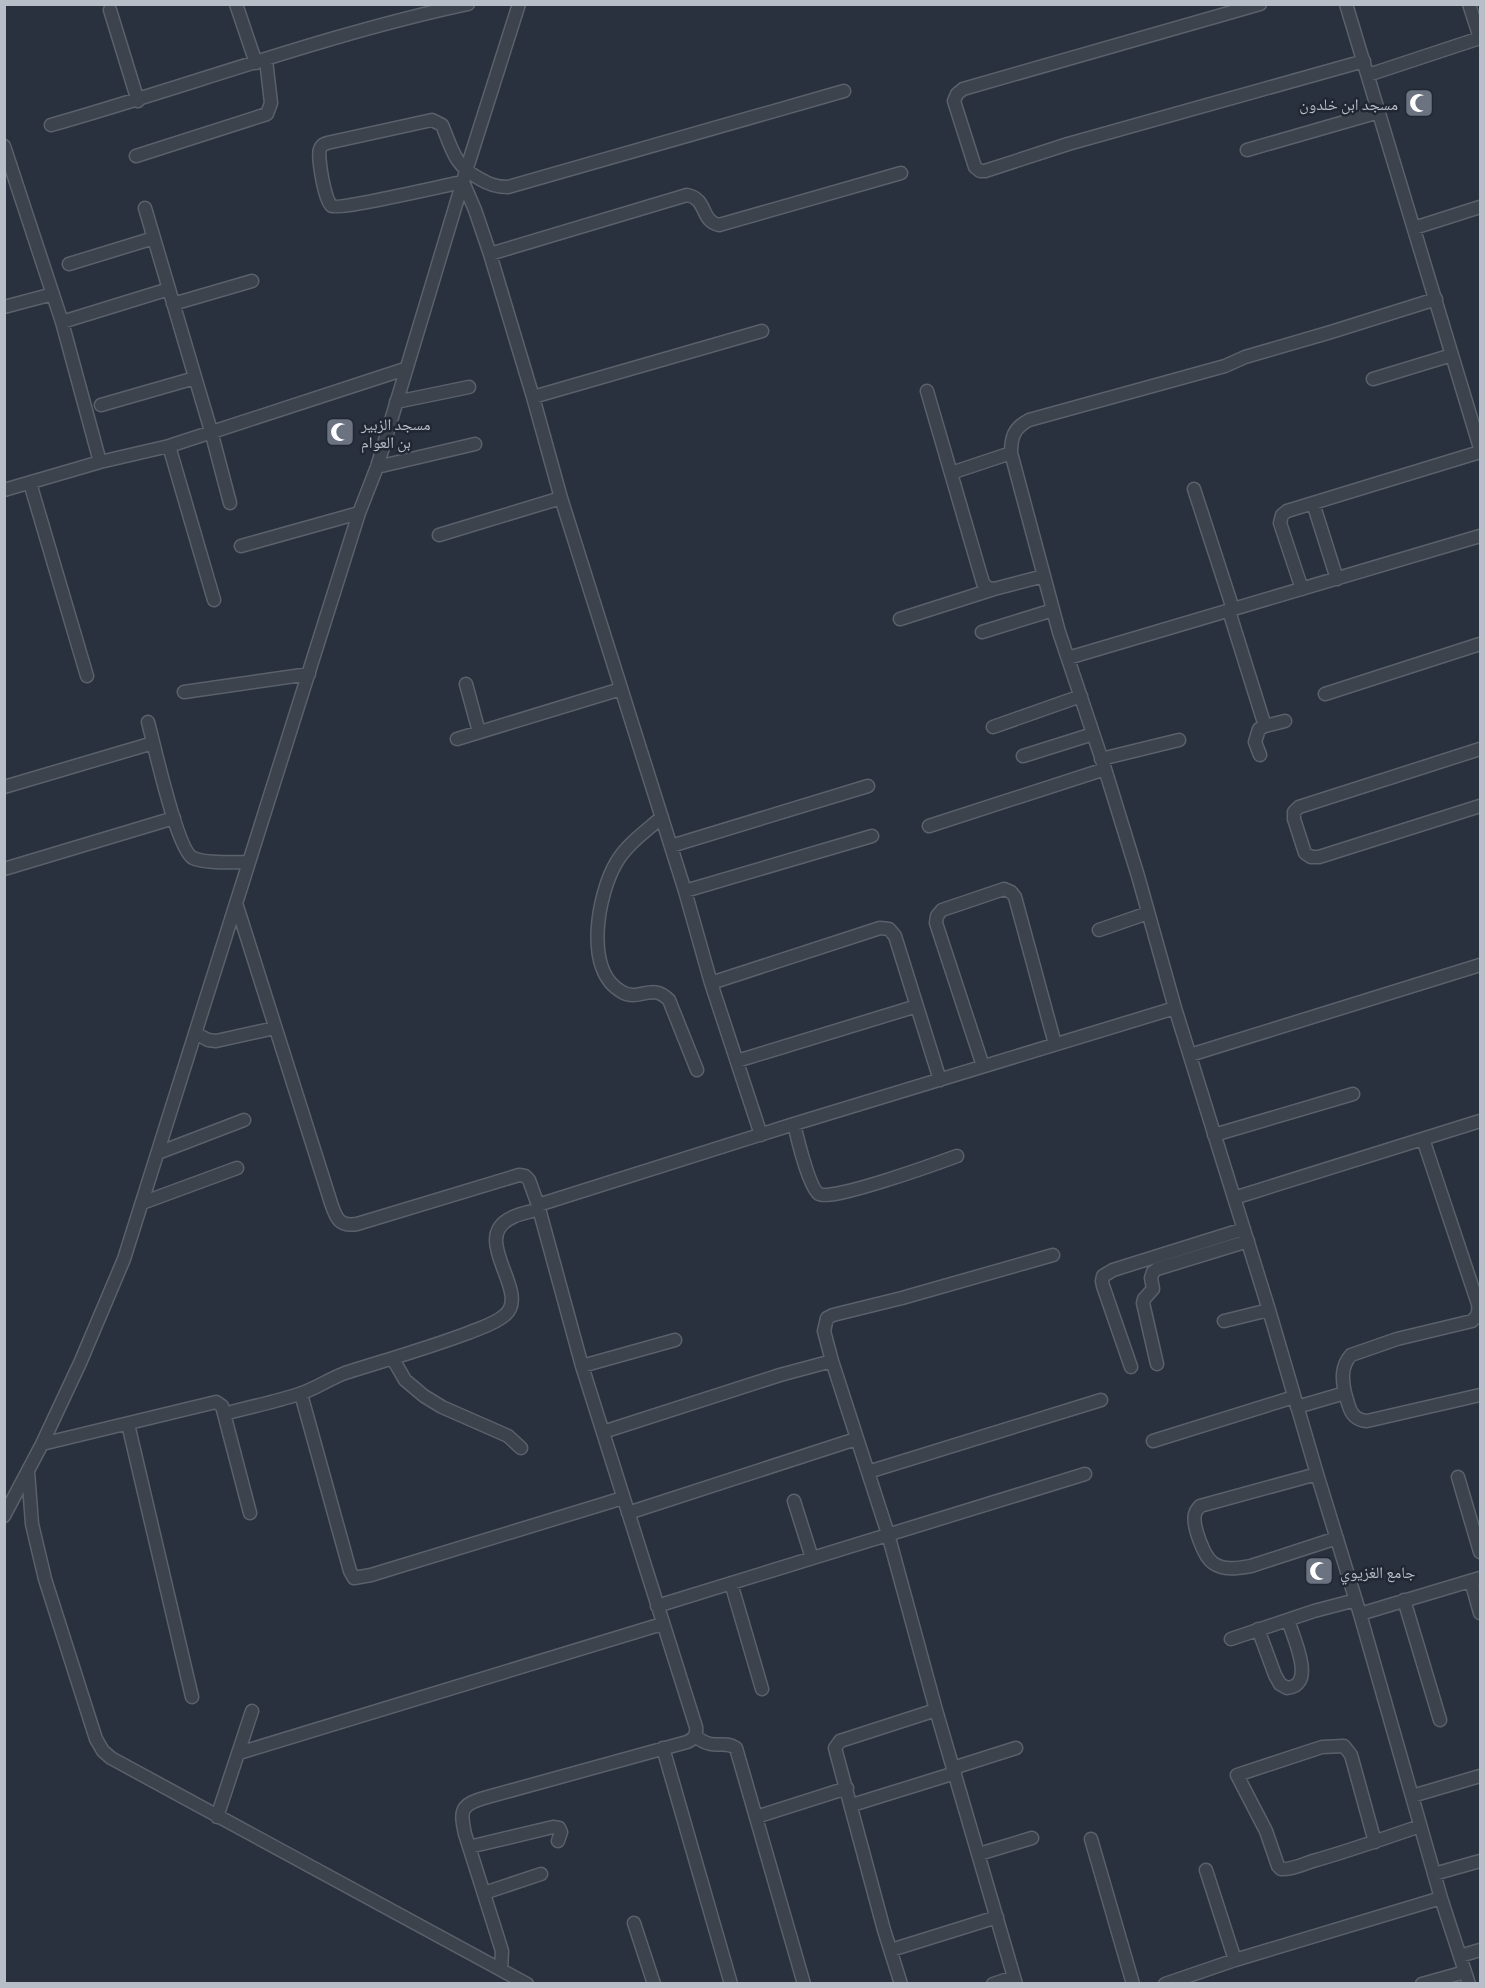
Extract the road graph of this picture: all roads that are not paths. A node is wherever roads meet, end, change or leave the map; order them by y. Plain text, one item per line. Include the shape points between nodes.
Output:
1 (236, 4) edge
2 (468, 4) edge
3 (519, 4) edge
4 (1260, 4) edge
5 (1346, 4) edge
6 (1469, 4) edge
7 (110, 9) dead end
8 (413, 10) edge
9 (1480, 38) edge
10 (1364, 61) junction
11 (261, 62) junction
12 (1368, 75) junction
13 (844, 92) dead end
14 (138, 101) junction
15 (1379, 111) junction
16 (51, 125) dead end
17 (5, 150) edge
18 (1247, 150) dead end
19 (136, 156) dead end
20 (901, 173) dead end
21 (464, 177) junction
22 (1480, 207) edge
23 (145, 208) dead end
24 (1414, 228) junction
25 (154, 238) junction
26 (490, 254) junction
27 (69, 264) dead end
28 (252, 281) dead end
29 (169, 289) junction
30 (53, 294) junction
31 (1436, 298) junction
32 (173, 304) junction
33 (4, 307) edge
34 (62, 322) junction
35 (762, 331) dead end
36 (1452, 355) junction
37 (405, 369) junction
38 (195, 378) junction
39 (1373, 379) dead end
40 (470, 387) dead end
41 (927, 391) dead end
42 (533, 397) junction
43 (396, 402) junction
44 (101, 405) dead end
45 (211, 431) junction
46 (475, 444) dead end
47 (169, 446) junction
48 (1480, 450) edge
49 (1011, 453) junction
50 (100, 462) junction
51 (377, 467) junction
52 (951, 473) junction
53 (30, 483) junction
54 (1194, 489) dead end
55 (4, 490) edge
56 (561, 498) junction
57 (230, 503) dead end
58 (1313, 503) junction
59 (359, 513) junction
60 (439, 535) dead end
61 (1480, 536) edge
62 (241, 546) dead end
63 (1044, 576) junction
64 (1337, 579) junction
65 (994, 589) junction
66 (1302, 589) junction
67 (214, 600) dead end
68 (1053, 610) junction
69 (1231, 610) junction
70 (900, 619) dead end
71 (982, 632) dead end
72 (1480, 644) edge
73 (1068, 658) junction
74 (309, 674) junction
75 (87, 676) dead end
76 (466, 684) dead end
77 (621, 689) junction
78 (184, 692) dead end
79 (1325, 694) dead end
80 (1081, 696) junction
81 (1285, 721) dead end
82 (148, 722) dead end
83 (1265, 726) junction
84 (993, 727) dead end
85 (479, 732) junction
86 (1093, 734) junction
87 (457, 739) dead end
88 (1179, 740) dead end
89 (153, 743) junction
90 (1480, 749) edge
91 (1260, 755) dead end
92 (1023, 756) dead end
93 (1103, 764) junction
94 (868, 786) dead end
95 (4, 787) edge
96 (1480, 806) edge
97 (662, 817) junction
98 (174, 818) junction
99 (929, 826) dead end
100 (872, 836) dead end
101 (671, 846) junction
102 (4, 855) edge
103 (249, 862) junction
104 (6, 869) edge
105 (685, 891) junction
106 (237, 903) junction
107 (1148, 913) junction
108 (1099, 930) dead end
109 (1480, 965) edge
110 (711, 982) junction
111 (917, 1006) junction
112 (1175, 1008) junction
113 (275, 1028) junction
114 (195, 1033) junction
115 (1055, 1044) junction
116 (1190, 1055) junction
117 (737, 1061) junction
118 (983, 1066) junction
119 (697, 1070) dead end
120 (939, 1080) junction
121 (1353, 1094) dead end
122 (244, 1120) dead end
123 (1480, 1121) edge
124 (794, 1124) junction
125 (761, 1135) junction
126 (1214, 1135) junction
127 (1423, 1139) junction
128 (158, 1153) junction
129 (957, 1156) dead end
130 (237, 1168) dead end
131 (1234, 1198) junction
132 (142, 1203) junction
133 (539, 1207) junction
134 (1246, 1235) junction
135 (1053, 1255) dead end
136 (1269, 1310) junction
137 (1224, 1321) dead end
138 (675, 1340) dead end
139 (393, 1359) junction
140 (832, 1361) junction
141 (1157, 1364) dead end
142 (582, 1366) junction
143 (1131, 1367) dead end
144 (1345, 1393) junction
145 (301, 1394) junction
146 (1480, 1395) edge
147 (1101, 1400) dead end
148 (1295, 1402) junction
149 (224, 1414) junction
150 (128, 1424) junction
151 (603, 1432) junction
152 (856, 1439) junction
153 (1153, 1441) dead end
154 (42, 1444) junction
155 (521, 1448) dead end
156 (28, 1470) junction
157 (868, 1472) junction
158 (1085, 1474) dead end
159 (1317, 1474) junction
160 (1458, 1477) dead end
161 (624, 1498) junction
162 (794, 1501) dead end
163 (250, 1513) dead end
164 (628, 1513) junction
165 (4, 1516) edge
166 (888, 1534) junction
167 (1337, 1538) junction
168 (1480, 1552) edge
169 (812, 1558) junction
170 (1476, 1579) edge
171 (731, 1583) junction
172 (1356, 1600) junction
173 (1404, 1600) junction
174 (657, 1606) junction
175 (1480, 1613) edge
176 (1360, 1614) junction
177 (1288, 1620) junction
178 (662, 1624) junction
179 (1258, 1629) junction
180 (1231, 1639) dead end
181 (762, 1689) dead end
182 (192, 1697) dead end
183 (936, 1710) junction
184 (252, 1712) dead end
185 (1440, 1720) dead end
186 (695, 1736) junction
187 (663, 1748) junction
188 (1016, 1748) dead end
189 (239, 1753) junction
190 (954, 1770) junction
191 (1480, 1776) edge
192 (847, 1788) junction
193 (1412, 1796) junction
194 (852, 1804) junction
195 (217, 1817) junction
196 (756, 1817) junction
197 (1420, 1826) junction
198 (1032, 1838) dead end
199 (1092, 1839) dead end
200 (558, 1841) dead end
201 (1375, 1842) junction
202 (469, 1847) junction
203 (979, 1854) junction
204 (1480, 1861) edge
205 (1206, 1870) dead end
206 (541, 1874) dead end
207 (1434, 1874) junction
208 (484, 1893) junction
209 (1441, 1898) junction
210 (996, 1917) junction
211 (634, 1923) dead end
212 (891, 1950) junction
213 (1480, 1950) edge
214 (1460, 1956) junction
215 (1235, 1960) junction
216 (501, 1970) junction
217 (1467, 1978) edge
218 (1015, 1980) edge
219 (527, 1983) edge
220 (654, 1983) edge
221 (731, 1983) edge
222 (804, 1983) edge
223 (901, 1983) edge
224 (993, 1983) edge
225 (1133, 1983) edge
226 (1166, 1983) edge
227 (1422, 1983) edge

1 - 11 street
2 - 8 street
3 - 21 street
4 - 10 street via 963,89 954,100 975,167 985,171
5 - 10 street
6 - 9 street
7 - 14 street
8 - 11 street
9 - 12 street
10 - 12 street
11 - 14 street
11 - 19 street via 272,103 267,114
12 - 15 street
13 - 21 street via 508,187
14 - 16 street
15 - 18 street
15 - 24 street
17 - 30 street
20 - 26 street via 719,225 708,219 700,200 687,195
21 - 21 street via 374,200 332,206 326,195 319,151 327,143 432,120 442,125
21 - 26 street
21 - 37 street
22 - 24 street
23 - 25 street
24 - 31 street
25 - 27 street
25 - 29 street
26 - 42 street
28 - 32 street
29 - 32 street
29 - 34 street
30 - 33 street
30 - 34 street
31 - 36 street
31 - 49 street via 1225,366 1029,420 1016,429
32 - 38 street
34 - 50 street
35 - 42 street
36 - 39 street
36 - 48 street
37 - 43 street
37 - 45 street
38 - 44 street
38 - 45 street
40 - 43 street
41 - 52 street
42 - 56 street
43 - 51 street
45 - 47 street
45 - 57 street
46 - 51 street
47 - 50 street
47 - 67 street
48 - 58 street
49 - 52 street
49 - 63 street
50 - 53 street
51 - 59 street
52 - 65 street via 983,583
53 - 55 street
53 - 75 street
54 - 69 street
56 - 60 street
56 - 77 street
58 - 64 street
58 - 66 street via 1287,511 1280,523
59 - 62 street
59 - 74 street
61 - 64 street
63 - 65 street
63 - 68 street
64 - 66 street
65 - 70 street
66 - 69 street
68 - 71 street
68 - 73 street
69 - 73 street
69 - 83 street
72 - 79 street
73 - 80 street
74 - 78 street
74 - 103 street
76 - 85 street
77 - 85 street
77 - 97 street
80 - 84 street
80 - 86 street
81 - 83 street
82 - 89 street
83 - 91 street via 1256,735
85 - 87 street
86 - 92 street
86 - 93 street
88 - 93 street
89 - 95 street
89 - 98 street
90 - 96 street via 1299,807 1294,819 1305,853 1319,857
93 - 99 street
93 - 107 street
94 - 101 street
97 - 101 street
97 - 119 street via 626,850 613,868 598,919 598,949 606,976 622,993 634,996 654,991 669,1000
98 - 103 street via 191,857
98 - 104 street
100 - 105 street
101 - 105 street
102 - 104 street
103 - 106 street
105 - 110 street
106 - 113 street
106 - 114 street
107 - 108 street
107 - 112 street
109 - 116 street
110 - 111 street via 880,928 889,929 896,936
110 - 117 street
111 - 117 street
111 - 120 street
112 - 115 street
112 - 116 street
113 - 114 street via 216,1041
113 - 133 street via 330,1203 344,1225 522,1175 529,1180
114 - 128 street
115 - 118 street
115 - 118 street via 1015,897 1004,889 942,910 936,923
116 - 126 street
117 - 125 street
118 - 120 street
120 - 124 street
121 - 126 street
122 - 128 street
123 - 127 street
124 - 125 street
124 - 129 street via 814,1188 822,1195 857,1189
125 - 133 street
126 - 131 street
127 - 131 street
127 - 144 street via 1479,1311 1472,1321 1351,1355 1342,1380
128 - 132 street
130 - 132 street
131 - 134 street
132 - 154 street via 124,1259
133 - 139 street via 513,1217 497,1236 496,1245 512,1294 507,1314
133 - 142 street
134 - 136 street
134 - 141 street via 1153,1272 1153,1289 1143,1303
134 - 143 street via 1127,1265 1103,1276 1101,1281
135 - 140 street via 832,1315 827,1318 824,1331
136 - 137 street
136 - 148 street
138 - 142 street
139 - 145 street via 344,1374
139 - 155 street via 405,1380 424,1396 508,1436
140 - 151 street
140 - 152 street
142 - 151 street
144 - 146 street via 1352,1413 1367,1421
144 - 148 street
145 - 149 street
145 - 161 street via 354,1578
147 - 157 street
148 - 153 street
148 - 159 street
149 - 150 street via 216,1401
149 - 163 street
150 - 154 street
150 - 182 street
151 - 161 street
152 - 157 street
152 - 164 street
154 - 156 street
156 - 165 street
156 - 195 street via 32,1524 45,1579 96,1739 111,1758
157 - 166 street
158 - 166 street
159 - 167 street
159 - 167 street via 1200,1506 1194,1515 1200,1542 1211,1562 1237,1568
160 - 168 street
161 - 164 street
162 - 169 street
164 - 174 street
166 - 169 street
166 - 183 street
167 - 172 street
169 - 171 street
170 - 173 street
170 - 175 street
171 - 174 street
171 - 181 street
172 - 176 street
172 - 177 street
173 - 176 street
173 - 185 street
174 - 178 street
176 - 193 street
177 - 179 street
177 - 179 street via 1302,1671 1301,1681 1295,1687 1287,1688 1277,1680
178 - 186 street via 696,1727
178 - 189 street
179 - 180 street
183 - 190 street
183 - 192 street via 838,1743 835,1748
184 - 189 street
186 - 187 street
186 - 196 street via 710,1746 736,1748
187 - 202 street via 467,1804 462,1818
187 - 221 street
188 - 190 street
189 - 195 street
190 - 194 street
190 - 203 street
191 - 193 street
192 - 194 street
192 - 196 street
193 - 197 street
194 - 212 street
195 - 216 street
196 - 222 street
197 - 201 street
197 - 207 street
198 - 203 street
199 - 225 street
200 - 202 street via 561,1832 553,1827
201 - 201 street via 1351,1755 1344,1746 1322,1747 1237,1775 1281,1869
202 - 208 street
203 - 210 street
204 - 207 street
205 - 215 street
206 - 208 street
207 - 209 street
208 - 216 street via 502,1952
209 - 214 street
209 - 215 street
210 - 212 street
210 - 218 street
211 - 220 street
212 - 223 street
213 - 214 street
214 - 217 street
215 - 226 street
216 - 219 street
217 - 227 street
218 - 224 street

